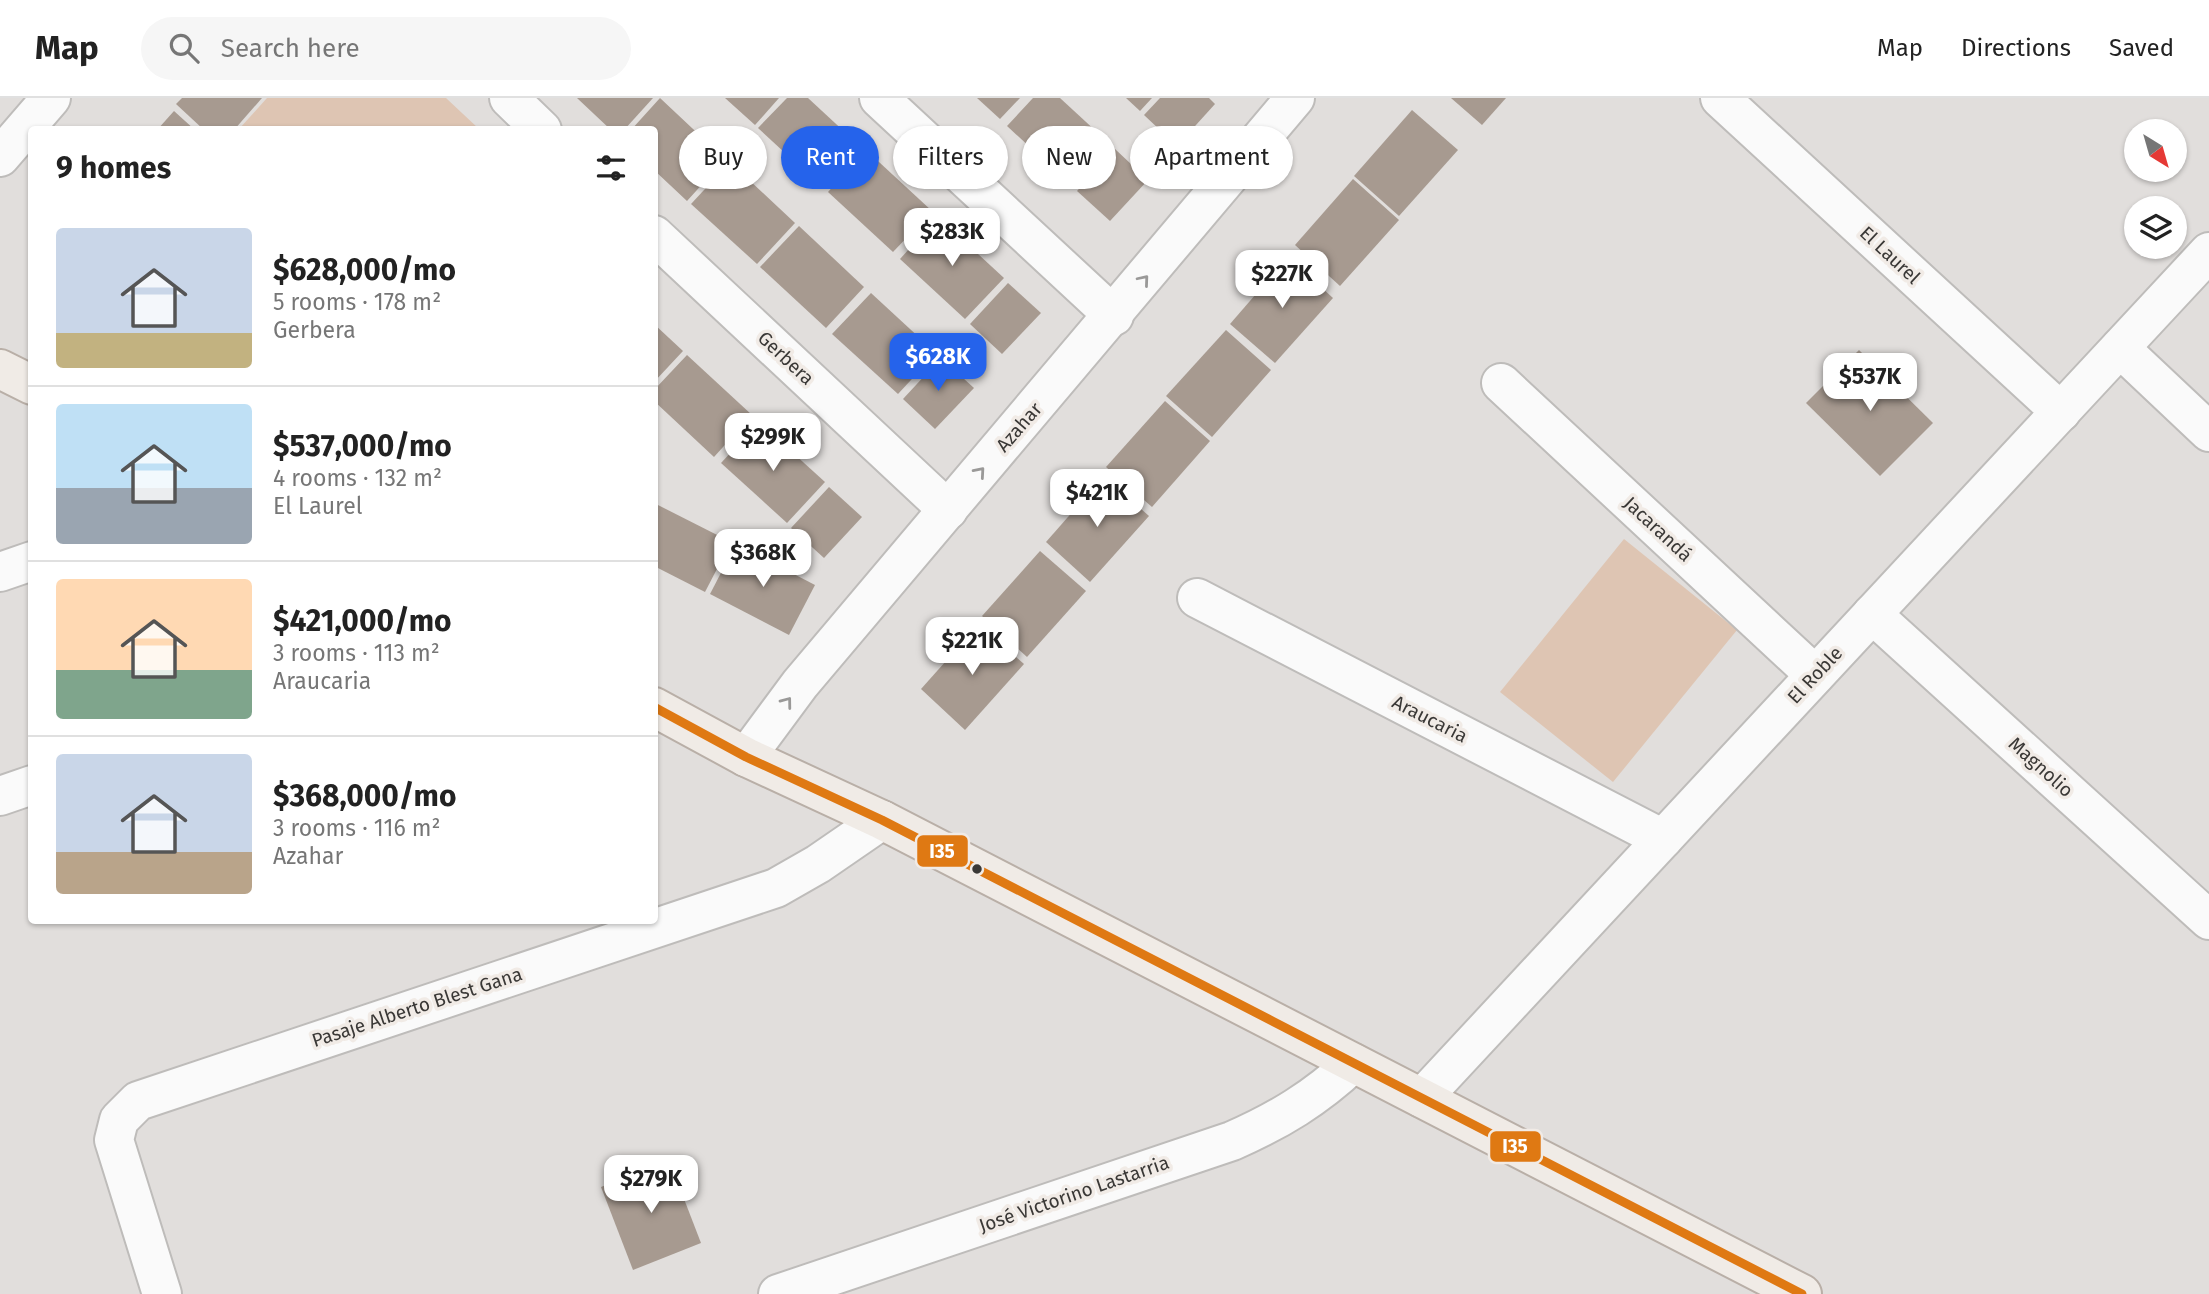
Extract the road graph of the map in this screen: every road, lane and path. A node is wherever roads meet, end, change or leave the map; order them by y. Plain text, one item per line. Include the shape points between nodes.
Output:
1 (51, 98) edge
2 (509, 98) edge
3 (879, 98) edge
4 (1720, 98) edge
5 (1293, 99) edge
6 (538, 126) edge
7 (0, 157) edge
8 (658, 238) edge
9 (2209, 252) edge
10 (1114, 316) junction
11 (2120, 348) junction
12 (0, 369) edge
13 (28, 382) edge
14 (1501, 383) dead end
15 (2061, 412) junction
16 (2209, 432) edge
17 (948, 510) junction
18 (28, 562) edge
19 (0, 572) edge
20 (1197, 598) dead end
21 (1872, 614) junction
22 (1815, 676) junction
23 (658, 709) edge
24 (746, 757) junction
25 (28, 786) edge
26 (0, 796) edge
27 (882, 820) junction
28 (1663, 839) junction
29 (2209, 920) edge
30 (1353, 1063) junction
31 (1422, 1098) junction
32 (162, 1294) edge
33 (778, 1294) edge
34 (1802, 1294) edge

1 - 7 street
2 - 6 street
3 - 10 street
4 - 15 street, El Laurel
10 -> 5 street, Azahar
8 - 17 street, Gerbera
9 - 11 street, El Roble
17 -> 10 street, Azahar
11 - 15 street, El Roble
11 - 16 street
12 - 13 main road
14 - 22 street, Jacarandá
15 - 21 street, El Roble
24 -> 17 street, Azahar via 800,684
18 - 19 street
20 - 28 street, Araucaria
21 - 22 street, El Roble
21 - 29 street, Magnolio
22 - 28 street, El Roble
23 - 24 main road
24 - 27 main road
25 - 26 street
27 - 30 main road
27 - 32 street, Pasaje Alberto Blest Gana via 776,888 138,1101 119,1120 114,1140
28 - 31 street, El Roble
30 - 31 main road
30 - 33 street, José Victorino Lastarria via 1308,1102 1232,1141
31 - 34 main road

